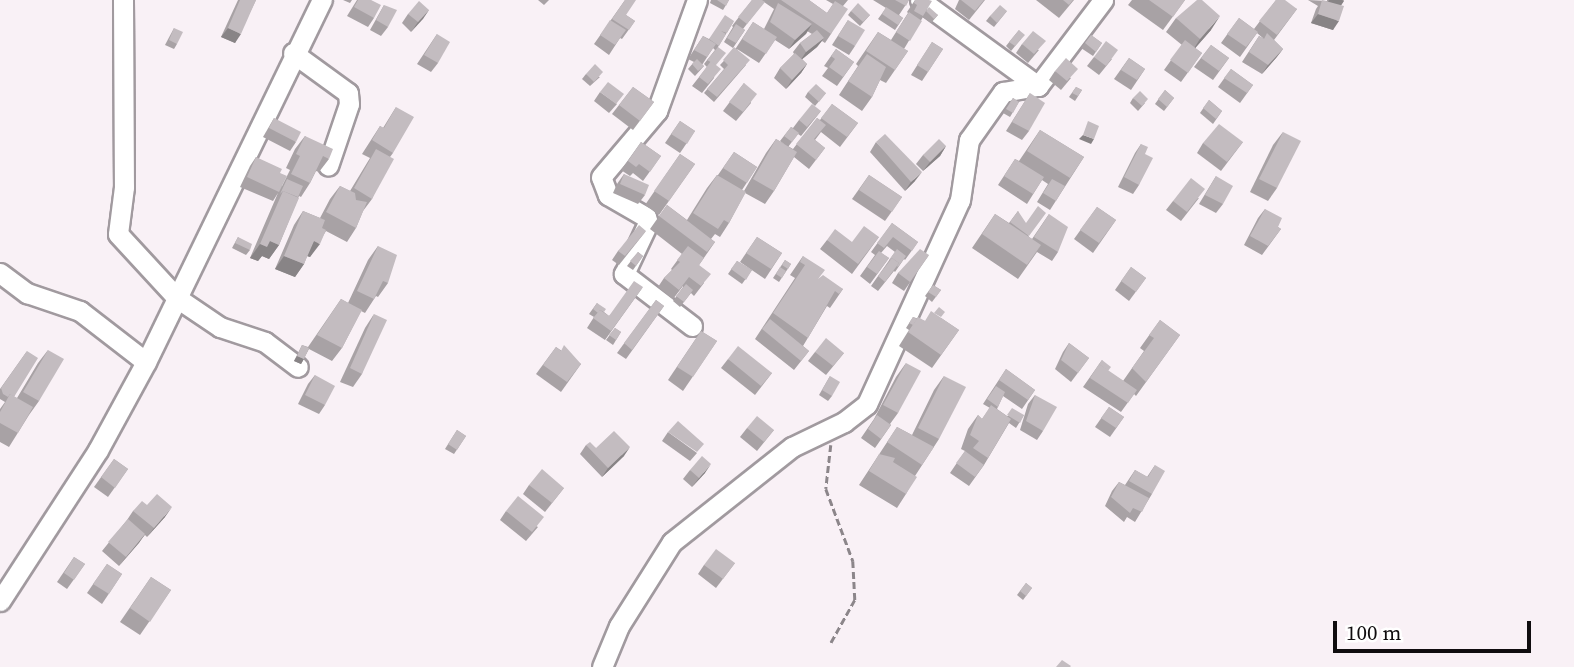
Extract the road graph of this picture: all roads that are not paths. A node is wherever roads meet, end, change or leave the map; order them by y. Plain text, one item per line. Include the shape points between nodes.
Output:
1 (123, 0) edge
2 (322, 0) edge
3 (697, 0) edge
4 (920, 0) edge
5 (1103, 0) edge
6 (293, 53) junction
7 (1038, 86) junction
8 (328, 166) edge
9 (0, 273) edge
10 (177, 298) junction
11 (692, 326) dead end
12 (146, 362) junction
13 (298, 367) dead end
14 (0, 601) edge
15 (602, 667) edge

1 - 10 street via 124,187 118,234
2 - 6 street
3 - 11 street via 657,111 601,177 608,195 646,217 648,223 624,274
4 - 7 street
5 - 7 street
6 - 8 street via 348,93 349,104
6 - 10 street
7 - 15 street via 1003,92 969,140 960,200 867,404 829,431 792,447 672,542 619,626
9 - 12 street via 27,293 80,311
10 - 12 street
10 - 13 street via 220,327 265,341
12 - 14 street via 98,450

